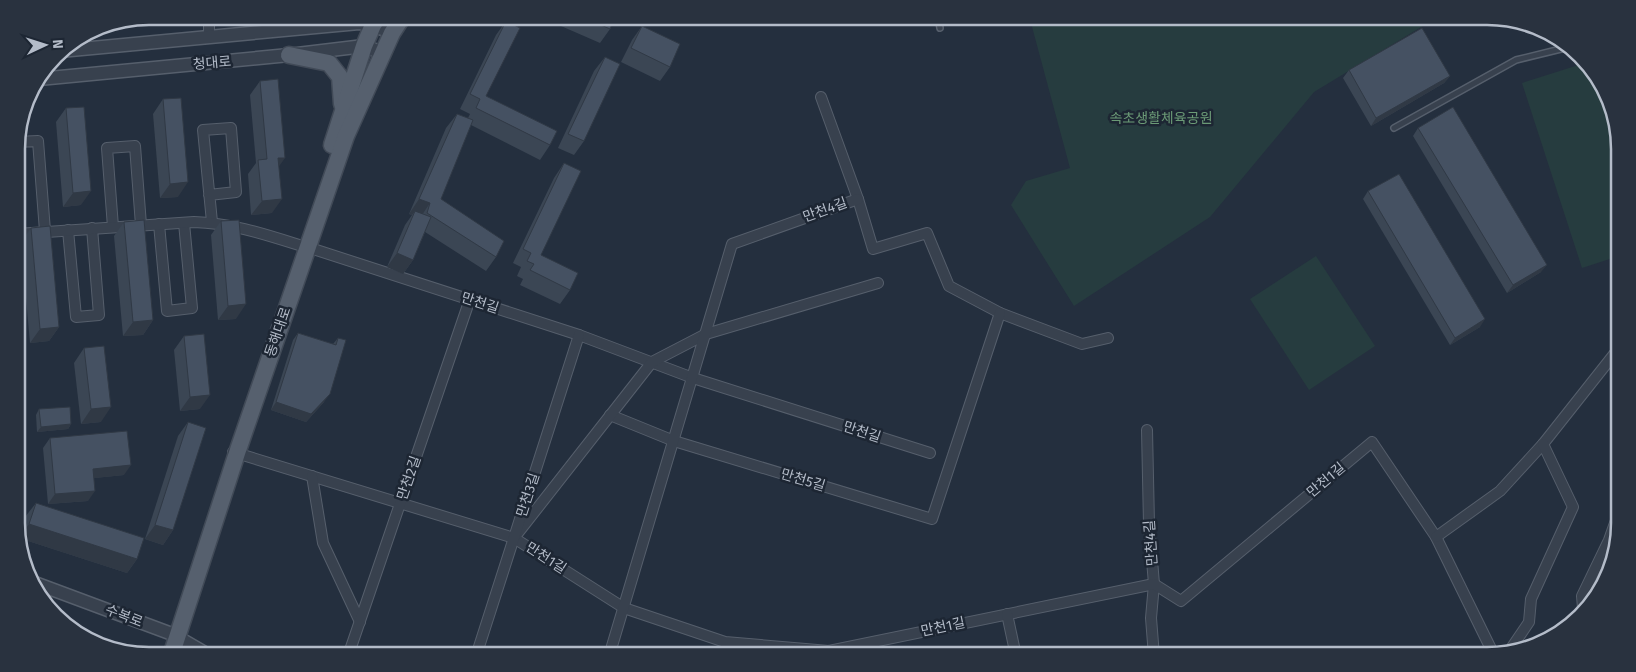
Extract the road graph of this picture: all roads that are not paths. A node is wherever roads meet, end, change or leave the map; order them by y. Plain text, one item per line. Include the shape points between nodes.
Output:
1 (209, 25) edge
2 (329, 25) edge
3 (374, 25) edge
4 (381, 25) edge
5 (397, 25) edge
6 (940, 25) edge
7 (940, 28) dead end
8 (392, 33) junction
9 (209, 37) junction
10 (364, 46) junction
11 (1560, 49) edge
12 (75, 50) edge
13 (383, 53) junction
14 (289, 55) junction
15 (47, 78) edge
16 (822, 97) dead end
17 (343, 111) junction
18 (1394, 128) dead end
19 (25, 142) edge
20 (209, 195) junction
21 (858, 199) junction
22 (184, 222) junction
23 (212, 222) junction
24 (159, 224) junction
25 (141, 225) junction
26 (113, 227) junction
27 (92, 228) junction
28 (68, 230) junction
29 (45, 231) junction
30 (25, 232) edge
31 (303, 246) junction
32 (878, 283) dead end
33 (470, 299) junction
34 (1000, 313) junction
35 (706, 334) junction
36 (579, 335) junction
37 (1108, 338) dead end
38 (1611, 358) edge
39 (652, 362) junction
40 (693, 378) junction
41 (610, 415) junction
42 (1147, 430) dead end
43 (674, 441) junction
44 (1543, 444) junction
45 (234, 452) junction
46 (930, 453) dead end
47 (312, 476) junction
48 (400, 503) junction
49 (1436, 536) junction
50 (1610, 536) edge
51 (514, 538) junction
52 (1154, 584) junction
53 (42, 586) edge
54 (1582, 602) edge
55 (624, 608) junction
56 (1007, 614) junction
57 (360, 622) junction
58 (175, 635) junction
59 (1514, 644) edge
60 (169, 647) edge
61 (173, 647) edge
62 (195, 647) edge
63 (351, 647) edge
64 (479, 647) edge
65 (612, 647) edge
66 (770, 647) edge
67 (852, 647) edge
68 (1014, 647) edge
69 (1153, 647) edge
70 (1490, 647) edge

1 - 9 street
2 - 9 street, 청대로
3 - 10 main road, 동해대로
4 - 8 street, 청대로
5 - 8 main road, 동해대로
6 - 7 lane
8 - 13 main road, 동해대로
9 - 12 street, 청대로
10 - 13 street, 청대로
10 - 14 street, 청대로
10 - 17 main road, 동해대로
11 - 18 lane via 1516,60
13 - 31 main road, 동해대로
14 - 15 street, 청대로
14 - 17 main road via 329,63 340,77
16 - 21 street
17 - 31 main road, 동해대로
19 - 29 street via 38,141
20 - 20 street via 203,130 231,128 236,192
20 - 23 street
21 - 34 street, 만천4길 via 872,249 927,233 949,286
21 - 35 street, 만천4길 via 732,244
22 - 23 street, 만천길
22 - 24 street, 만천길
22 - 24 street via 192,308 167,311
23 - 31 street, 만천길 via 249,229
24 - 25 street, 만천길
25 - 26 street, 만천길
25 - 26 street via 135,146 107,148
26 - 27 street, 만천길
27 - 28 street, 만천길
27 - 28 street via 99,315 76,317
28 - 29 street, 만천길
29 - 30 street, 만천길
31 - 33 street, 만천길
31 - 45 main road, 동해대로
32 - 35 street
33 - 36 street, 만천길
33 - 48 street, 만천2길
34 - 37 street, 만천4길 via 1082,344
34 - 43 street, 만천5길 via 932,519
35 - 39 street
35 - 40 street
36 - 39 street, 만천길
36 - 51 street, 만천3길
38 - 44 street
39 - 40 street, 만천길
39 - 41 street
40 - 43 street
40 - 46 street, 만천길
41 - 43 street, 만천5길
41 - 51 street
42 - 52 street, 만천4길
43 - 55 street
44 - 49 street via 1500,491
44 - 59 street via 1573,507 1531,600 1529,622
45 - 47 street, 만천1길
45 - 58 main road, 동해대로
47 - 48 street, 만천1길
47 - 57 street via 324,543
48 - 51 street, 만천1길
48 - 57 street, 만천2길
49 - 52 street, 만천1길 via 1372,442 1181,601
49 - 70 street, 만천1길
50 - 54 street via 1582,596
51 - 55 street, 만천1길
51 - 64 street, 만천3길
52 - 56 street, 만천1길
52 - 69 street, 만천4길 via 1150,618
53 - 58 street, 수복로
55 - 65 street
55 - 66 street, 만천1길 via 725,642
56 - 67 street, 만천1길
56 - 68 street
57 - 63 street, 만천2길
58 - 60 main road, 동해대로
58 - 61 main road, 동해대로
58 - 62 street, 수복로

